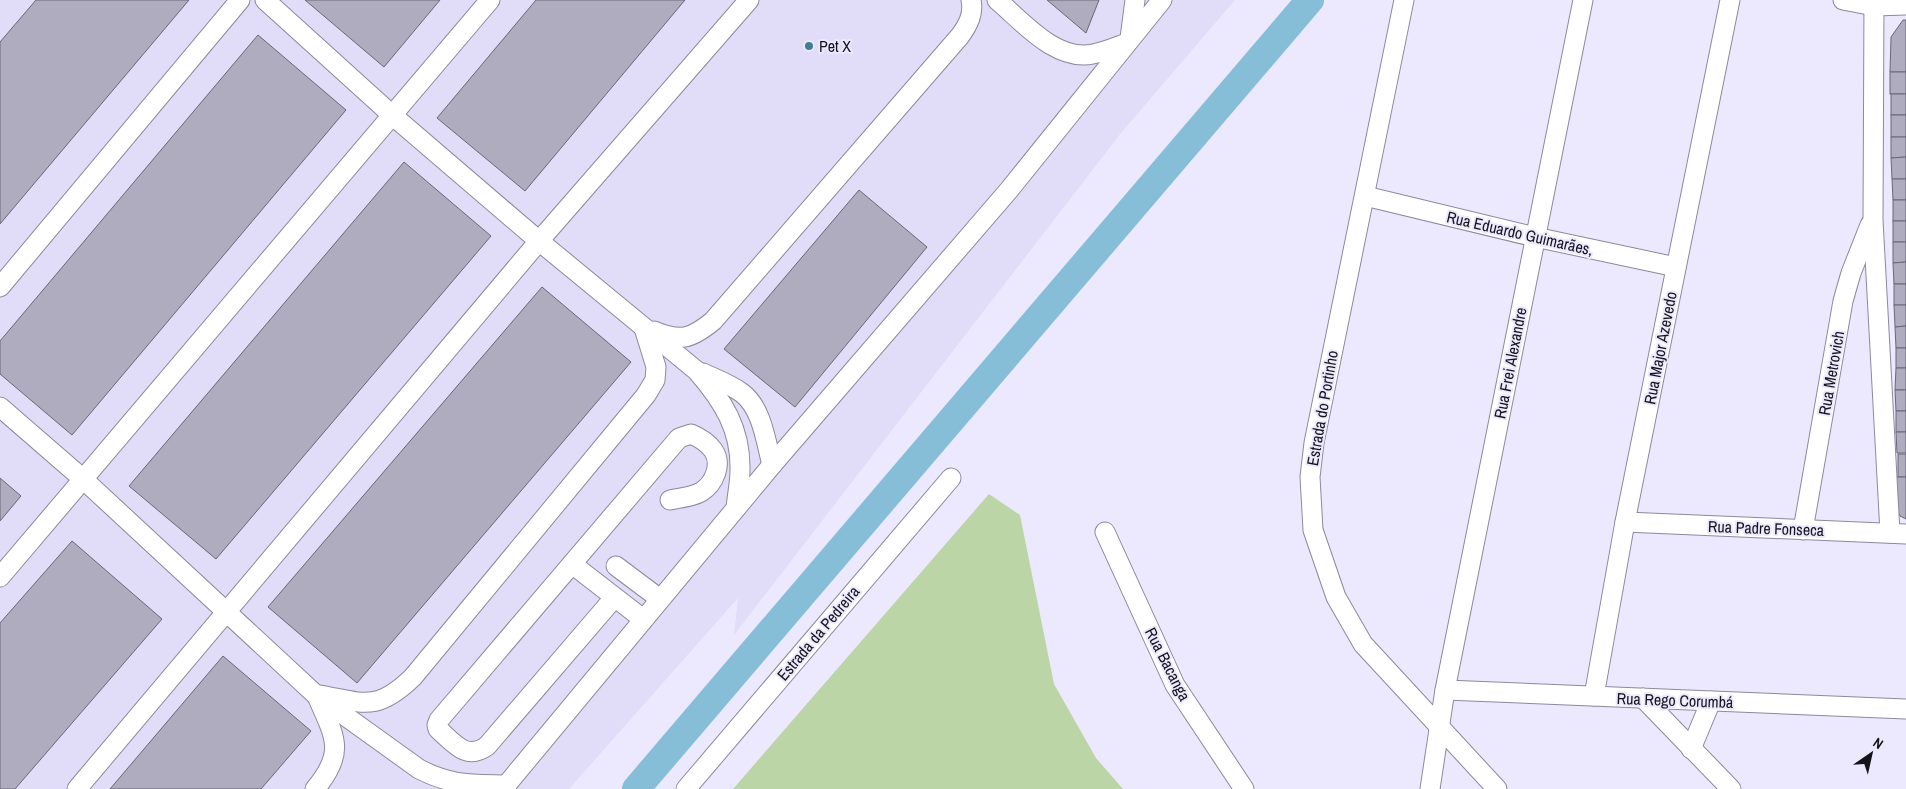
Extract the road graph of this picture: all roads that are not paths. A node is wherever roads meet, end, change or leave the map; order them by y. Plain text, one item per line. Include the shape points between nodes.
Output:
1 (240, 0) edge
2 (265, 0) edge
3 (490, 0) edge
4 (749, 0) edge
5 (971, 0) edge
6 (998, 0) edge
7 (1135, 0) edge
8 (1162, 0) edge
9 (1404, 0) edge
10 (1583, 0) edge
11 (1730, 0) edge
12 (1843, 0) edge
13 (1874, 3) edge
14 (1906, 5) edge
15 (1128, 41) junction
16 (392, 115) junction
17 (1364, 196) junction
18 (1873, 220) junction
19 (1536, 238) junction
20 (539, 241) junction
21 (1676, 267) junction
22 (0, 287) edge
23 (644, 327) junction
24 (697, 371) junction
25 (0, 407) edge
26 (772, 465) junction
27 (951, 478) dead end
28 (83, 479) junction
29 (670, 500) dead end
30 (736, 508) junction
31 (1625, 522) junction
32 (1803, 530) junction
33 (1105, 532) dead end
34 (1898, 534) edge
35 (572, 564) junction
36 (616, 566) dead end
37 (0, 577) edge
38 (614, 598) junction
39 (660, 599) junction
40 (227, 611) junction
41 (643, 619) junction
42 (1445, 690) junction
43 (316, 695) junction
44 (1594, 696) junction
45 (1643, 698) junction
46 (1711, 701) junction
47 (1906, 709) edge
48 (1440, 727) junction
49 (1691, 749) junction
50 (505, 787) edge
51 (77, 789) edge
52 (316, 789) edge
53 (686, 789) edge
54 (1244, 789) edge
55 (1430, 789) edge
56 (1498, 789) edge
57 (1731, 789) edge

1 - 22 street
2 - 16 street
3 - 16 street
4 - 20 street
5 - 23 street via 972,14 960,36 713,321 684,338 670,338
6 - 15 street via 1042,38 1058,49 1076,55 1093,54
7 - 15 street
8 - 15 street
9 - 17 street, Estrada do Portinho
10 - 19 street, Rua Frei Alexandre
11 - 21 street, Rua Major Azevedo
12 - 13 street
13 - 14 street
13 - 18 street, Rua Metrovich
15 - 26 street via 1009,190
16 - 20 street
16 - 28 street
17 - 19 street, Rua Eduardo Guimarães,
17 - 48 street, Estrada do Portinho via 1314,443 1310,477 1313,530 1336,597 1363,644
18 - 32 street, Rua Metrovich via 1843,301
18 - 34 street, Rua Metrovich
19 - 21 street, Rua Eduardo Guimarães,
19 - 42 street, Rua Frei Alexandre
20 - 23 street
20 - 40 street
21 - 31 street, Rua Major Azevedo
23 - 24 street
23 - 43 street via 656,367 655,380 646,395 413,677 386,699 368,704
24 - 26 street via 728,384 754,407
24 - 30 street via 729,415 738,440 740,470
25 - 28 street
26 - 30 street
27 - 53 street, Estrada da Pedreira
28 - 37 street
28 - 40 street
29 - 35 street via 700,492 716,473 713,450 691,434 679,438
30 - 39 street
31 - 32 street, Rua Padre Fonseca
31 - 44 street, Rua Major Azevedo
32 - 34 street, Rua Padre Fonseca
33 - 54 street, Rua Bacanga via 1175,685
35 - 38 street
35 - 38 street via 440,720 438,729 460,748 473,752 487,746
36 - 39 street
38 - 41 street
39 - 41 street
40 - 43 street
40 - 51 street
41 - 50 street
42 - 44 street, Rua Rego Corumbá
42 - 48 street, Rua Frei Alexandre
43 - 50 street via 435,778 454,783
43 - 52 street via 332,731 336,750 327,776
44 - 45 street, Rua Rego Corumbá
45 - 46 street, Rua Rego Corumbá
45 - 49 street
46 - 47 street, Rua Rego Corumbá
46 - 49 street
48 - 55 street, Rua Frei Alexandre
48 - 56 street, Estrada do Portinho
49 - 57 street

